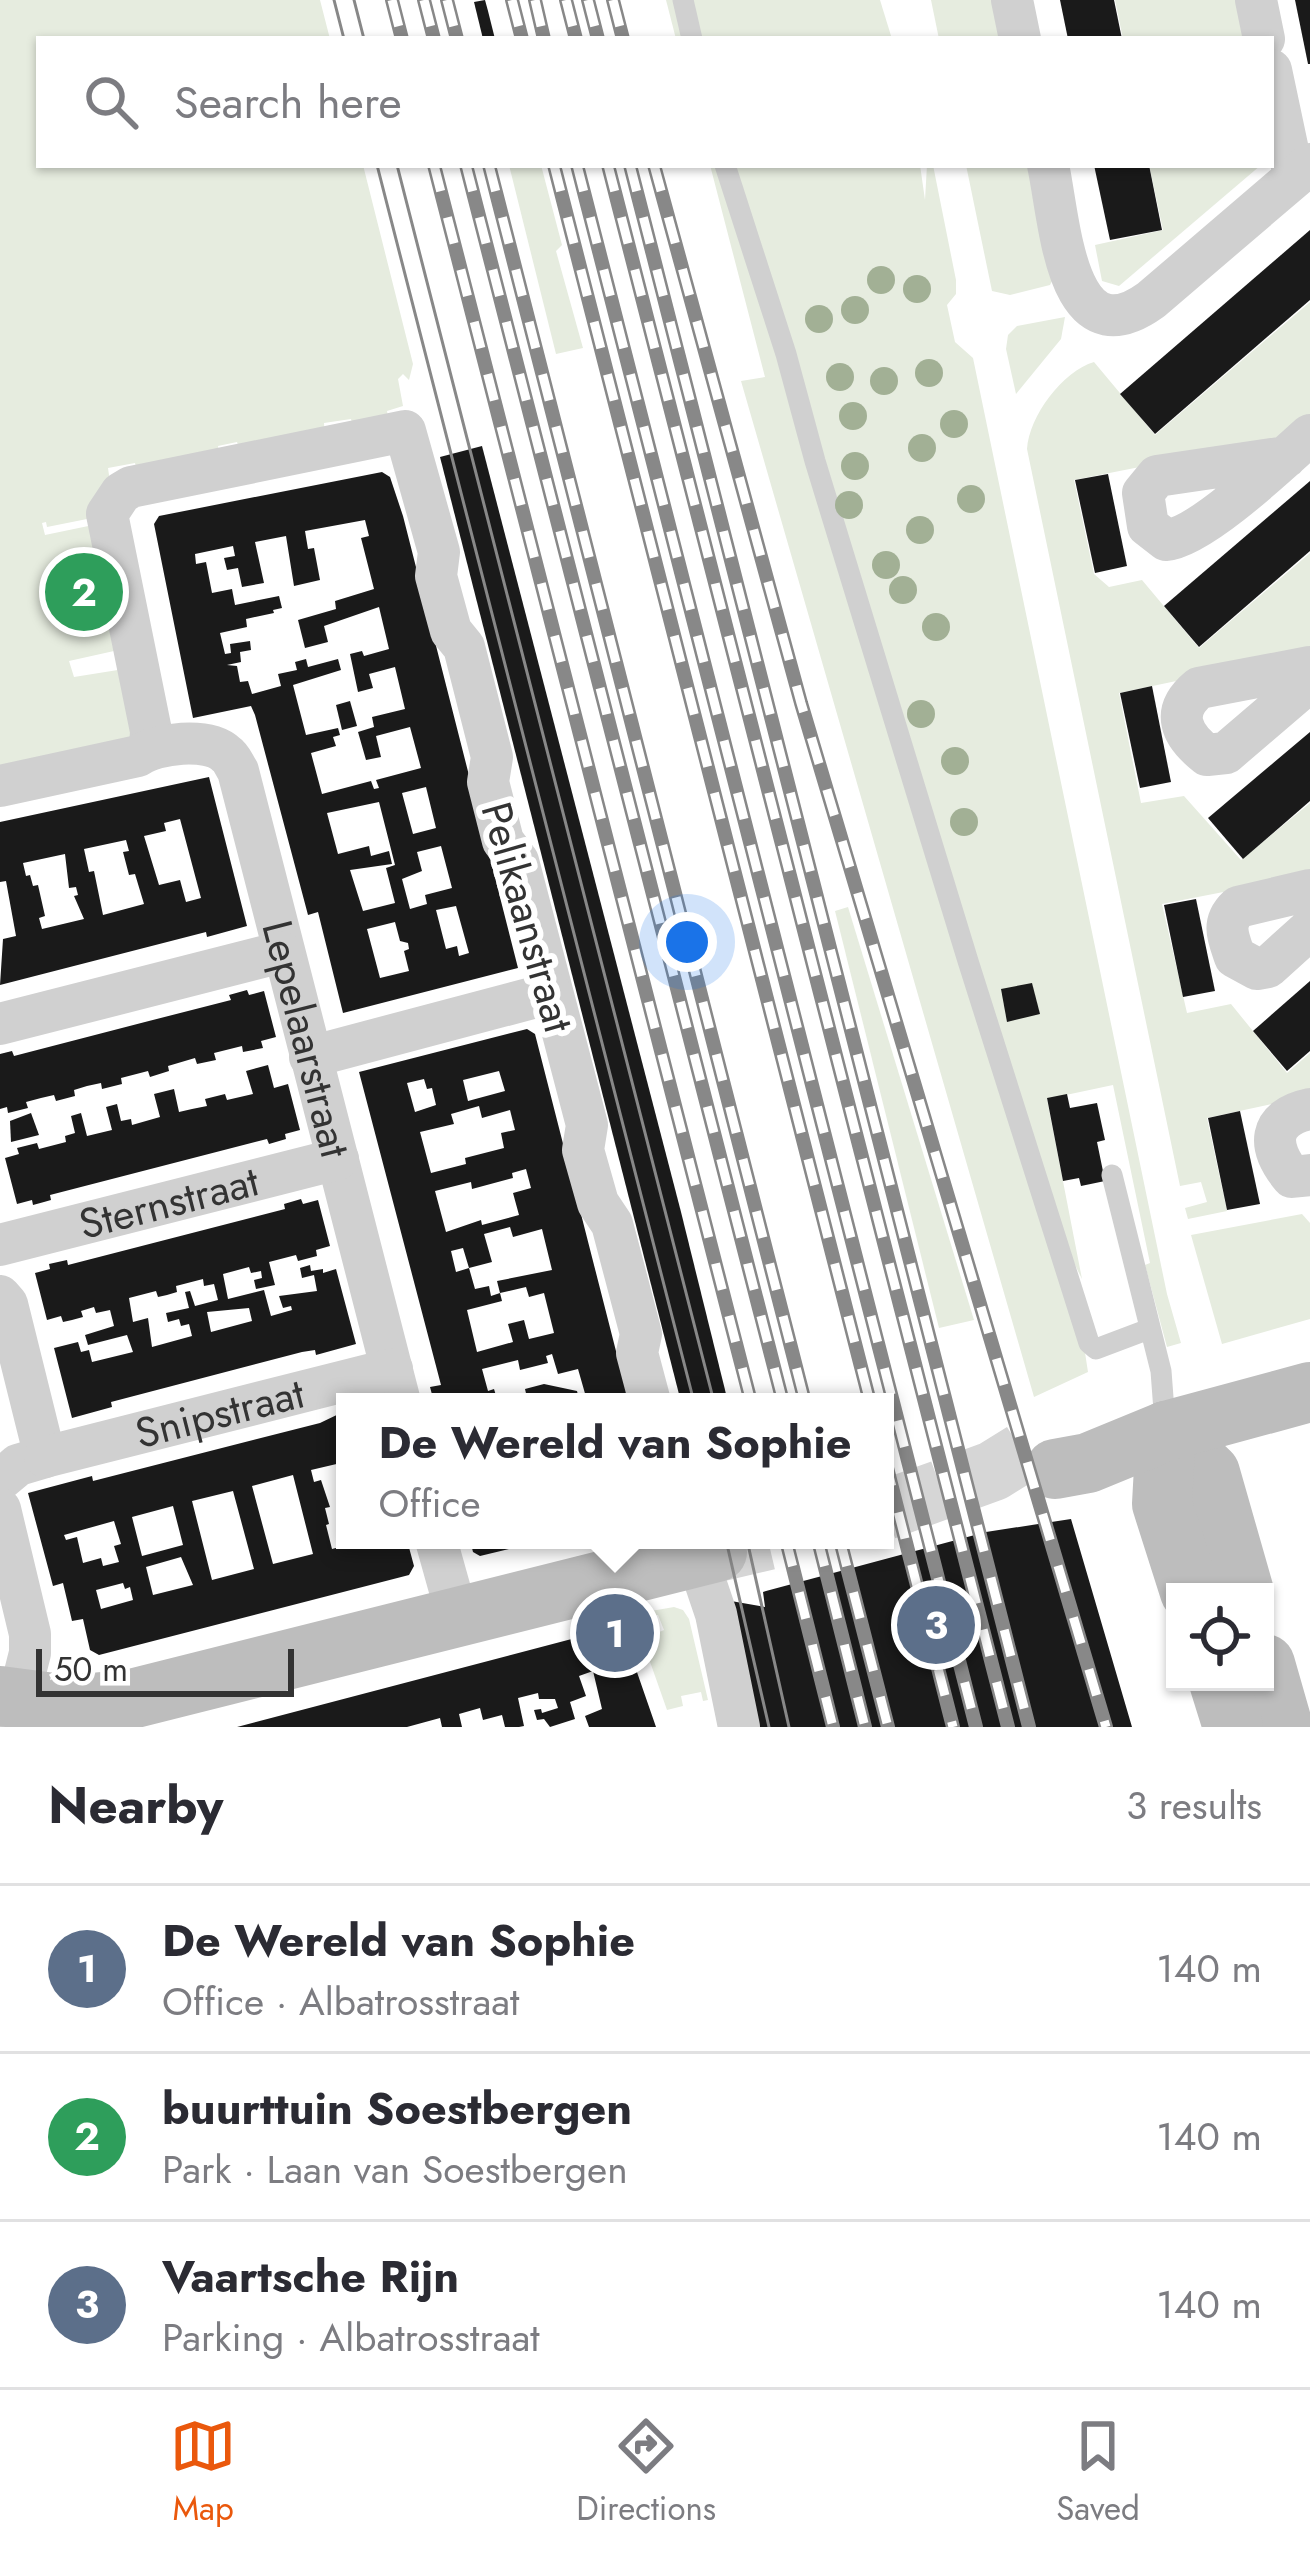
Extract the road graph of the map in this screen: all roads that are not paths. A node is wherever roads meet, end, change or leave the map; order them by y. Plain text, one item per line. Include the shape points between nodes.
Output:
1 (683, 0) edge
2 (1012, 0) edge
3 (1256, 0) edge
4 (691, 36) edge
5 (1019, 36) edge
6 (1263, 36) edge
7 (1274, 84) edge
8 (725, 168) edge
9 (1049, 168) edge
10 (1304, 169) edge
11 (1310, 667) edge
12 (1310, 681) edge
13 (150, 748) junction
14 (0, 786) edge
15 (1310, 890) edge
16 (1310, 929) edge
17 (282, 952) junction
18 (551, 993) junction
19 (0, 1024) edge
20 (310, 1057) junction
21 (1310, 1109) edge
22 (338, 1159) junction
23 (1112, 1175) dead end
24 (1310, 1175) edge
25 (0, 1245) edge
26 (0, 1259) edge
27 (0, 1271) edge
28 (0, 1296) edge
29 (1149, 1329) junction
30 (396, 1385) edge
31 (1310, 1392) edge
32 (357, 1393) edge
33 (648, 1393) edge
34 (336, 1397) edge
35 (1238, 1412) junction
36 (1166, 1431) junction
37 (45, 1457) junction
38 (0, 1480) edge
39 (1186, 1489) junction
40 (0, 1509) edge
41 (439, 1549) edge
42 (702, 1549) edge
43 (1190, 1583) edge
44 (1239, 1583) edge
45 (457, 1615) junction
46 (1222, 1691) edge
47 (1273, 1691) edge
48 (10, 1708) edge
49 (740, 1727) edge
50 (1233, 1727) edge
51 (1283, 1727) edge

1 - 4 lane
2 - 5 street
3 - 6 street
7 - 10 street via 1290,160
8 - 29 lane via 1089,1342 1096,1348
9 - 10 street via 1075,290 1106,316 1141,307
11 - 12 street via 1199,688 1180,714 1190,742 1208,754 1226,753
13 - 14 street, Lepelaarstraat
13 - 17 street, Lepelaarstraat via 207,745 238,771
13 - 18 street, Pelikaanstraat via 107,514 113,502 131,487 405,431 439,552 436,576 451,631 464,646 492,757 488,782 503,841 518,861
15 - 16 street via 1238,907 1226,928 1234,957 1257,969
17 - 19 street
17 - 20 street, Lepelaarstraat
18 - 20 street
18 - 33 street, Pelikaanstraat via 587,1125 583,1150 641,1334 637,1353
20 - 22 street, Lepelaarstraat
21 - 24 street via 1292,1112 1275,1132 1292,1177
22 - 25 street, Sternstraat
22 - 30 street, Lepelaarstraat
23 - 29 lane
26 - 27 street
28 - 37 street
29 - 36 lane
30 - 32 street, Snipstraat
31 - 35 main road
34 - 37 street, Snipstraat
35 - 36 main road
35 - 39 main road
36 - 39 main road
36 - 39 main road via 1097,1424 1063,1456
37 - 38 street, Snipstraat
39 - 43 main road
39 - 44 main road
40 - 48 street via 30,1634
41 - 45 street
42 - 45 main road
42 - 49 street
45 - 48 main road via 127,1700
46 - 50 main road
47 - 51 main road

